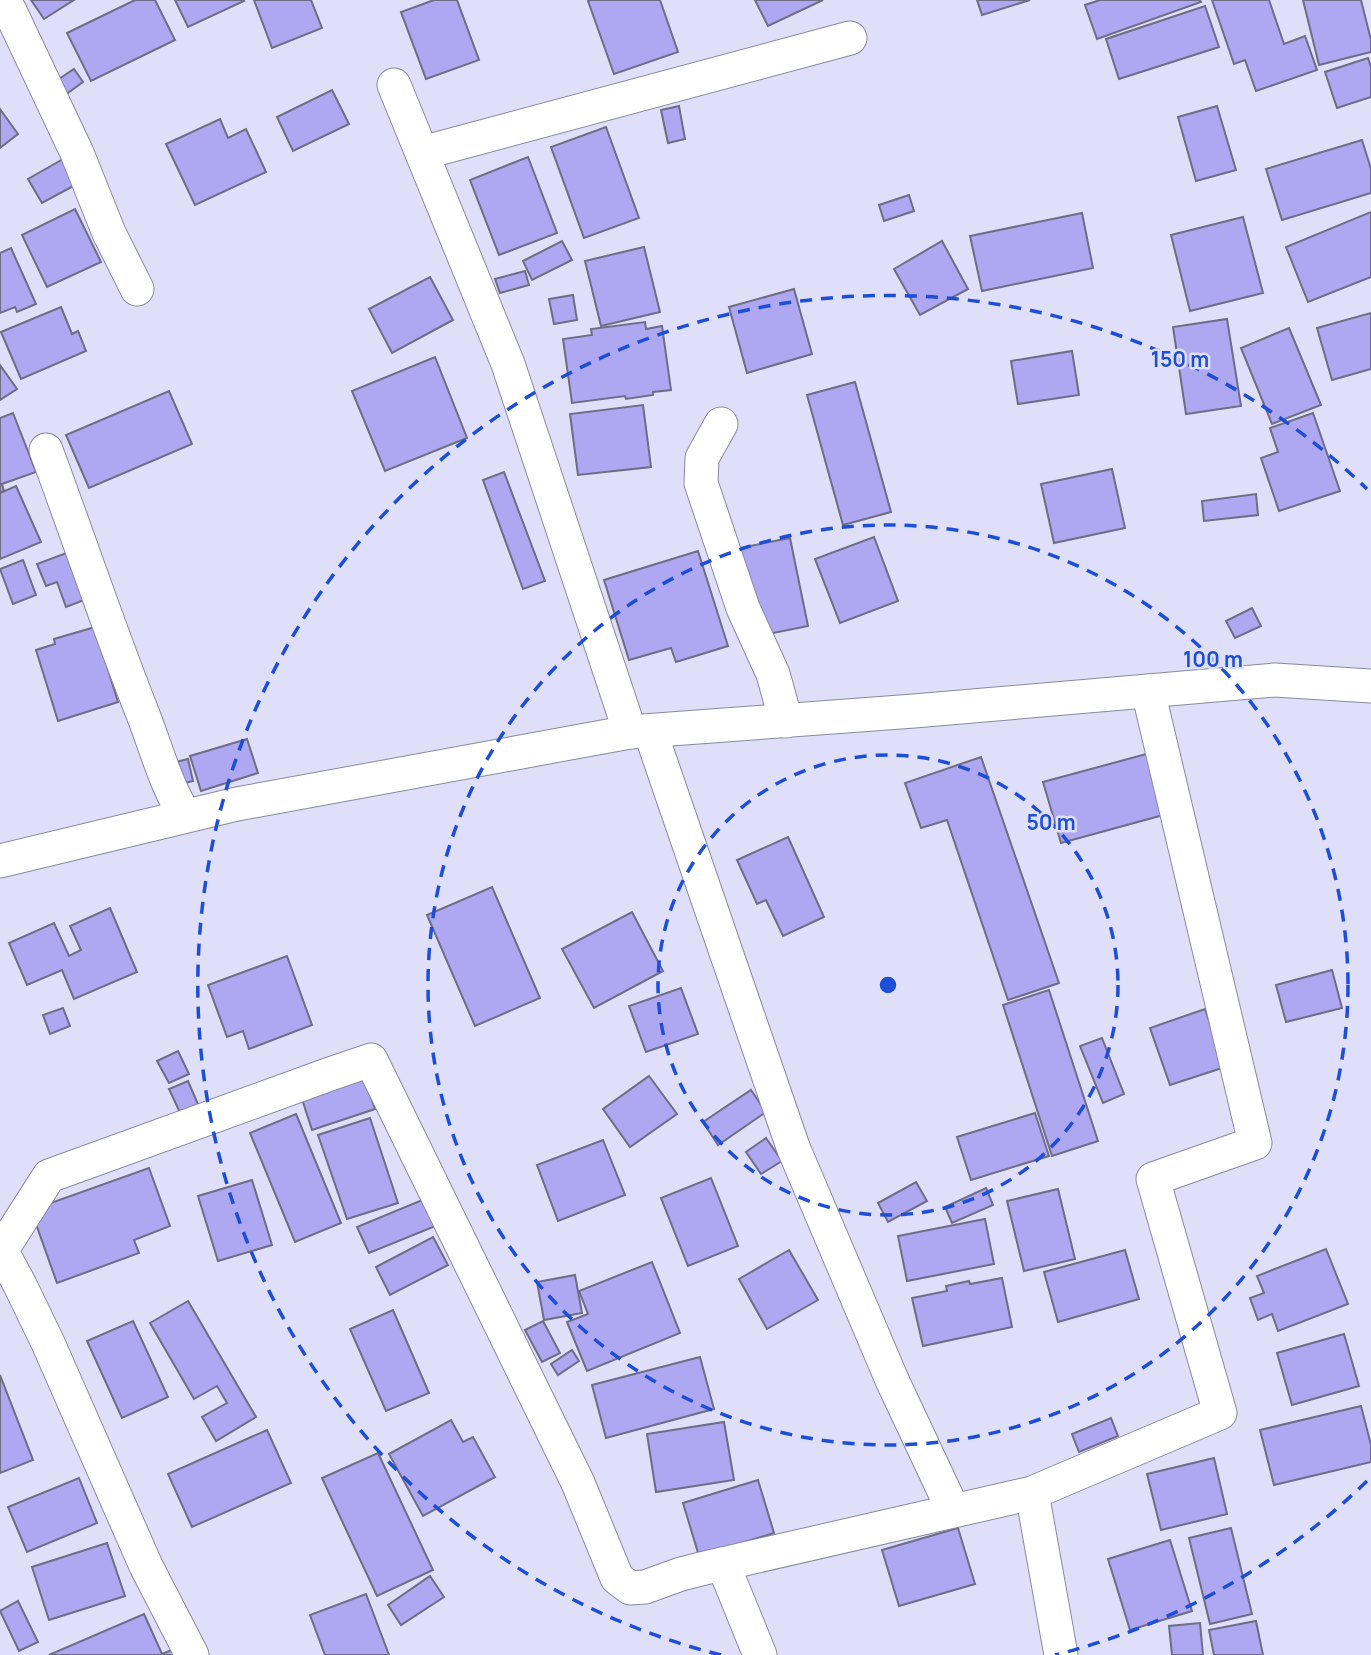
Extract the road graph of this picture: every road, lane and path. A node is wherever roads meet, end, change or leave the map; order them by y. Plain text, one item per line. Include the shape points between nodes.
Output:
1 (3, 0) edge
2 (850, 38) dead end
3 (394, 85) dead end
4 (422, 153) junction
5 (137, 289) dead end
6 (721, 424) dead end
7 (46, 450) dead end
8 (1371, 686) edge
9 (1148, 691) junction
10 (786, 721) junction
11 (640, 732) junction
12 (185, 816) junction
13 (0, 861) edge
14 (1, 1249) edge
15 (1032, 1493) junction
16 (953, 1510) junction
17 (723, 1564) junction
18 (192, 1655) edge
19 (760, 1655) edge
20 (1061, 1655) edge

1 - 5 street
2 - 4 street
3 - 4 street
4 - 11 street via 508,364
6 - 10 street via 702,458 701,483 743,608 773,674
7 - 12 street via 120,658
8 - 9 street via 1275,680
9 - 10 street
9 - 15 street via 1255,1143 1153,1179 1220,1413
10 - 11 street
11 - 12 street
11 - 16 street via 793,1147
12 - 13 street
14 - 17 street via 49,1176 371,1060 578,1483 617,1578 630,1588 645,1587
14 - 18 street via 48,1343 146,1566
15 - 16 street
15 - 20 street
16 - 17 street
17 - 19 street

